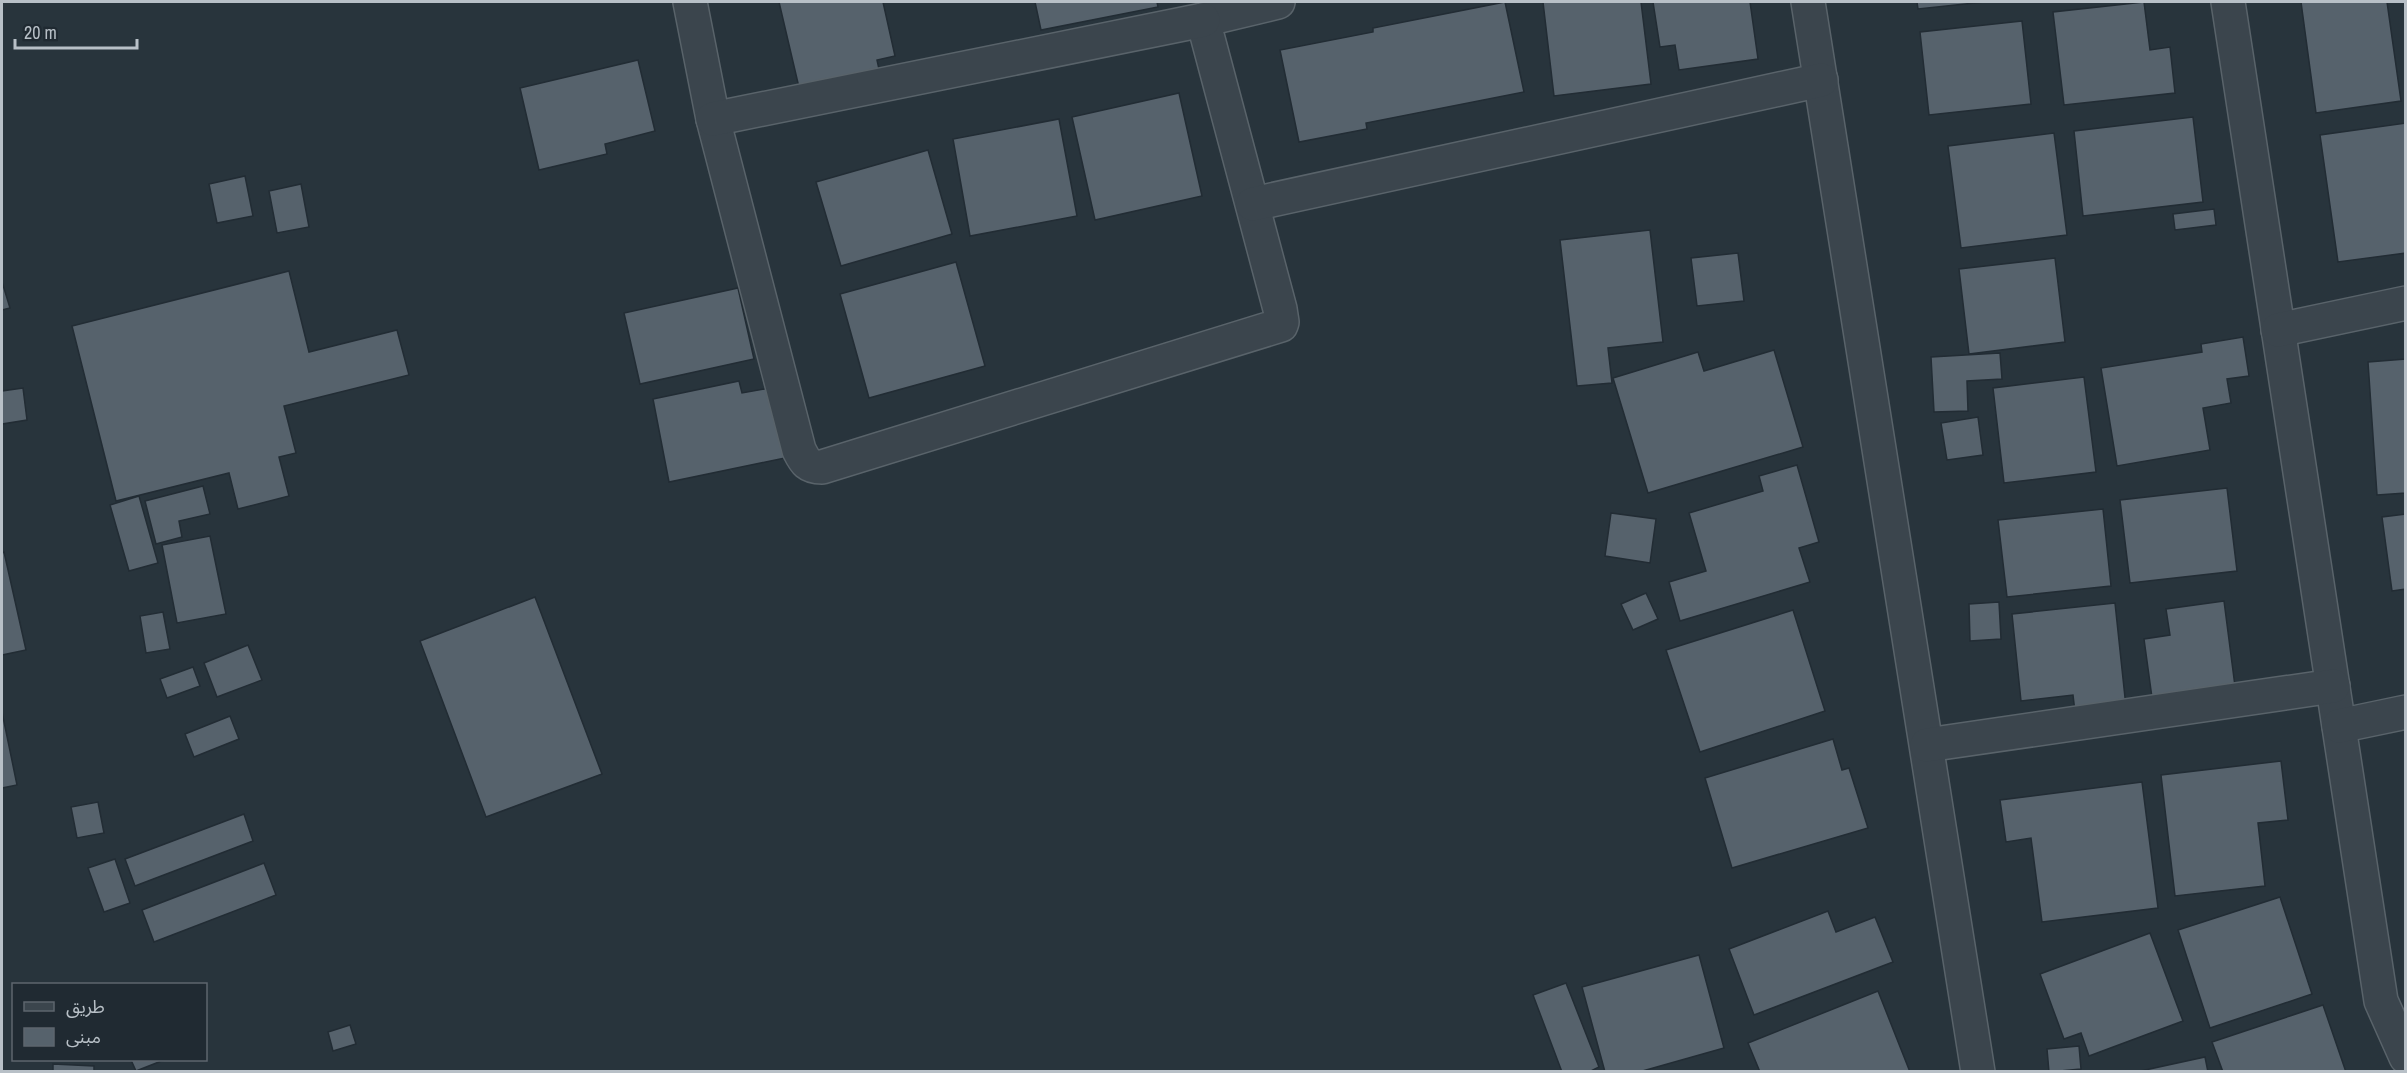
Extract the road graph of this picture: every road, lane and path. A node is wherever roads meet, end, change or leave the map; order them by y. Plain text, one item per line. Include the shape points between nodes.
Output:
1 (690, 2) edge
2 (1278, 2) edge
3 (1808, 2) edge
4 (2228, 2) edge
5 (1203, 20) junction
6 (1821, 80) junction
7 (713, 119) junction
8 (1253, 204) junction
9 (2406, 303) edge
10 (2278, 330) junction
11 (2333, 686) junction
12 (2406, 712) edge
13 (2339, 726) junction
14 (1927, 746) junction
15 (2406, 1058) edge
16 (1978, 1071) edge

1 - 7 street
2 - 5 street
3 - 6 street
4 - 10 street
5 - 7 street
5 - 8 street
6 - 8 street
6 - 14 street
7 - 8 street via 799,450 812,467 833,464 1281,325
9 - 10 street
10 - 11 street
11 - 13 street
11 - 14 street
12 - 13 street
13 - 15 street via 2381,1001
14 - 16 street

